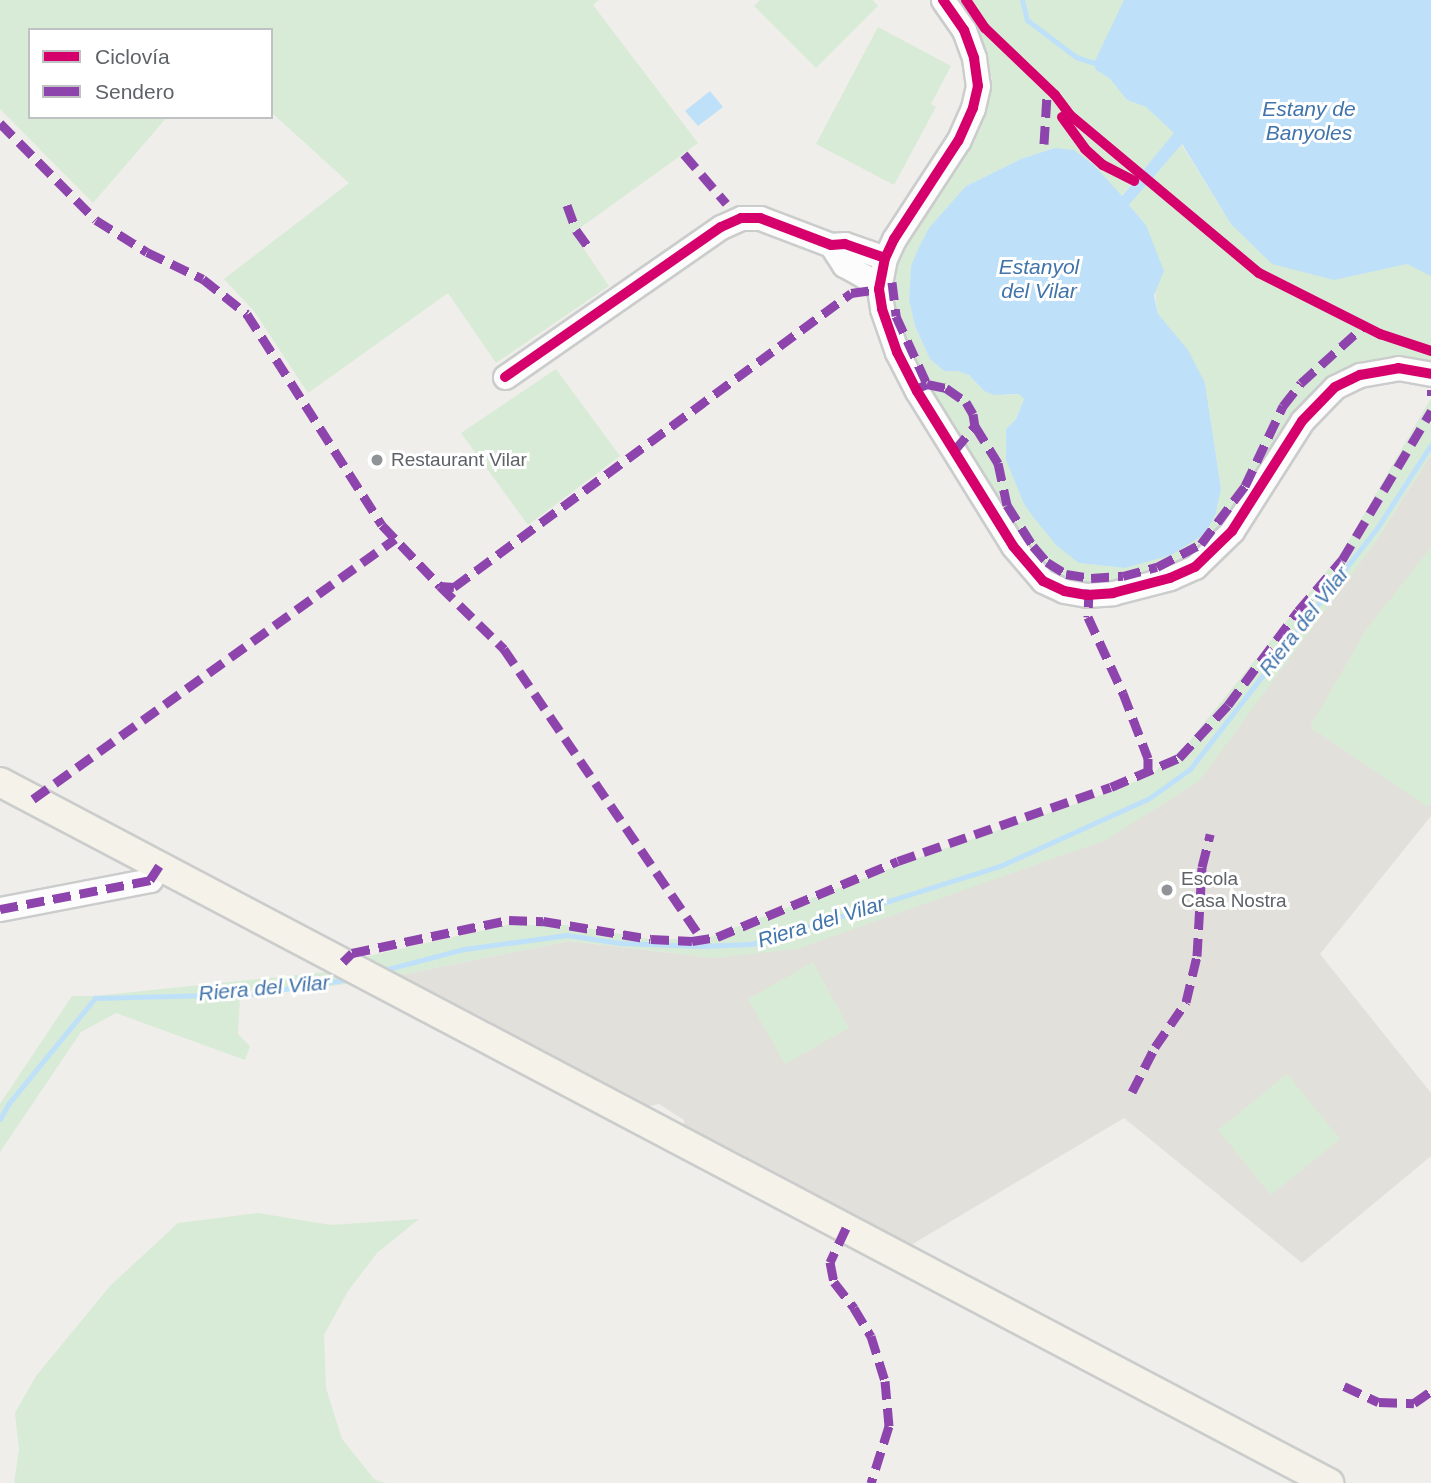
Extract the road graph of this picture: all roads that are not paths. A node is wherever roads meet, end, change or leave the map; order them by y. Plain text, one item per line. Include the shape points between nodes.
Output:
1 (943, 0) edge
2 (831, 245) junction
3 (886, 258) junction
4 (879, 289) junction
5 (1431, 374) edge
6 (505, 377) dead end
7 (0, 782) edge
8 (159, 866) junction
9 (0, 909) edge
10 (1329, 1483) edge

1 - 3 street via 964,30 978,86 958,141
2 - 3 street via 845,244
2 - 4 street via 844,265
2 - 6 street via 760,218 741,218
3 - 4 street
4 - 5 street via 885,320 916,391 1018,554 1043,581 1087,595 1113,593 1195,567 1232,531 1302,421 1335,387 1360,375 1398,368
7 - 8 main road
8 - 9 street via 150,880
8 - 10 main road

